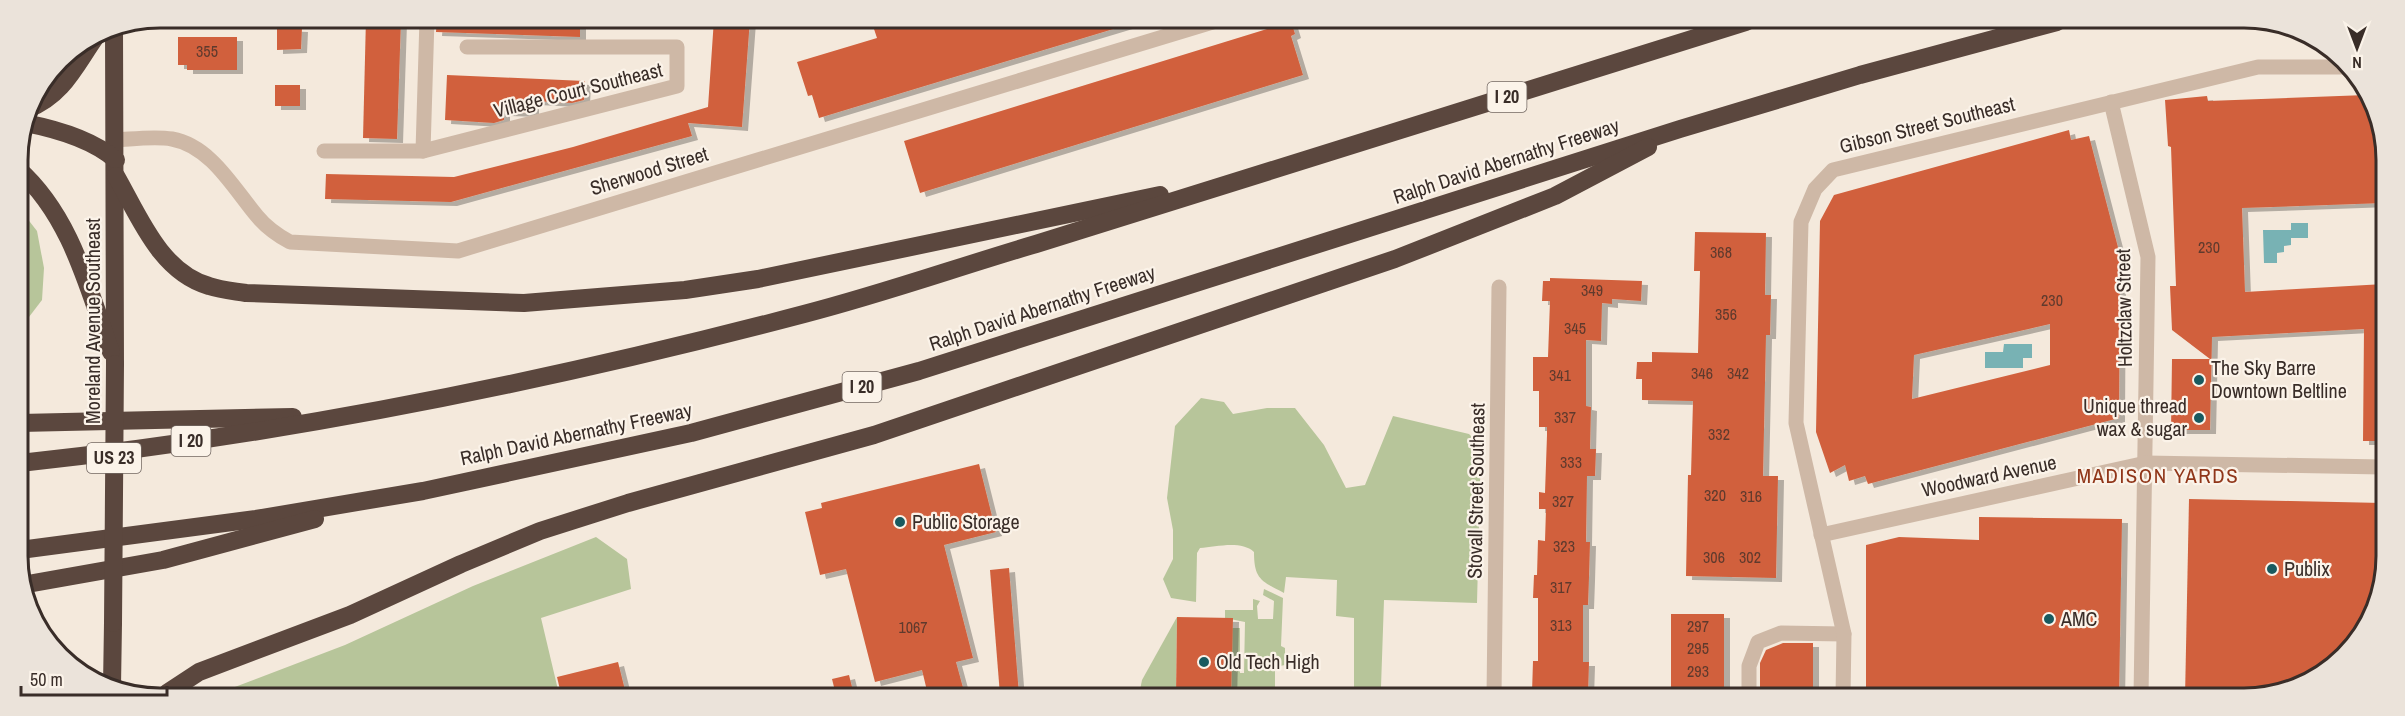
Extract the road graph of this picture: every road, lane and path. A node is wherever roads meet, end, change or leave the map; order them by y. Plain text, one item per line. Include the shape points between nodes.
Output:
1 (1726, 28) edge
2 (2034, 28) edge
3 (427, 29) edge
4 (1191, 29) edge
5 (114, 37) edge
6 (467, 47) dead end
7 (86, 52) edge
8 (2327, 67) edge
9 (2111, 102) junction
10 (42, 103) edge
11 (33, 125) edge
12 (1680, 129) junction
13 (116, 140) junction
14 (324, 151) dead end
15 (423, 151) junction
16 (116, 168) junction
17 (1268, 174) junction
18 (29, 179) edge
19 (1499, 287) dead end
20 (115, 364) junction
21 (361, 415) junction
22 (28, 423) edge
23 (28, 462) edge
24 (2146, 464) junction
25 (2376, 467) edge
26 (423, 491) junction
27 (1821, 535) junction
28 (28, 549) edge
29 (32, 583) edge
30 (113, 623) junction
31 (1844, 634) junction
32 (100, 673) edge
33 (112, 678) edge
34 (1494, 687) edge
35 (1749, 687) edge
36 (1843, 687) edge
37 (2141, 687) edge
38 (175, 688) edge

1 - 17 highway, I 20
2 - 12 highway, Ralph David Abernathy Freeway / I 20
3 - 15 street
4 - 13 street, Sherwood Street via 458,251 290,242 257,217 231,182 192,146 172,139
5 - 13 highway, Moreland Avenue Southeast / US 23
6 - 15 street, Village Court Southeast via 677,47 677,86
7 - 10 highway via 65,84
8 - 9 street, Gibson Street Southeast via 2258,67
9 - 24 street, Holtzclaw Street via 2148,257
9 - 27 street, Gibson Street Southeast via 1833,170 1815,189 1801,222 1796,423
11 - 16 highway via 104,150
12 - 26 highway, Ralph David Abernathy Freeway / I 20 via 919,371 691,433
12 - 38 highway via 1555,196 1395,259 874,435 540,531 350,615 199,672
13 - 16 highway, Moreland Avenue Southeast / US 23
14 - 15 street, Village Court Southeast
16 - 17 highway via 158,250 181,272 208,286 246,293 524,303 606,298 758,279
16 - 20 highway, Moreland Avenue Southeast / US 23
17 - 21 highway, I 20 via 808,313 586,368
18 - 20 highway via 57,214 78,259
19 - 34 street, Stovall Street Southeast
20 - 30 highway, Moreland Avenue Southeast / US 23, bridge
21 - 22 highway
21 - 23 highway, I 20
24 - 25 street, Woodward Avenue
24 - 27 street, Woodward Avenue
24 - 37 street, Holtzclaw Street
26 - 28 highway, Ralph David Abernathy Freeway / I 20
26 - 29 highway via 163,560
27 - 31 street, Gibson Street Southeast
30 - 32 highway
30 - 33 highway, Moreland Avenue Southeast / US 23
31 - 35 street via 1781,633 1758,642 1749,666
31 - 36 street, Gibson Street Southeast

